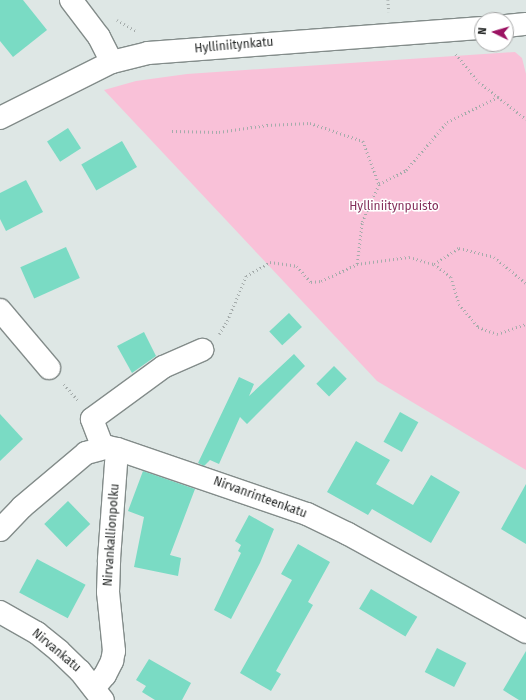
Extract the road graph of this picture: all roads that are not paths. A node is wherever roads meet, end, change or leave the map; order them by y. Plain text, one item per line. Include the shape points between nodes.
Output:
1 (71, 0) edge
2 (526, 24) edge
3 (514, 25) edge
4 (474, 29) edge
5 (112, 62) junction
6 (0, 118) edge
7 (0, 310) edge
8 (202, 350) road end
9 (49, 368) road end
10 (110, 448) junction
11 (0, 530) edge
12 (0, 612) edge
13 (526, 632) edge
14 (99, 694) edge

1 - 5 street via 99,37
2 - 3 street
4 - 5 street, Hylliniitynkatu via 165,52
5 - 6 street, Hylliniitynkatu
7 - 9 street
8 - 10 street via 163,367 92,419
10 - 11 street via 86,453 22,507
10 - 13 street, Nirvanrinteenkatu via 307,514
10 - 14 street, Nirvankallionpolku via 108,592 114,651
12 - 14 street, Nirvankatu via 37,633 64,656

